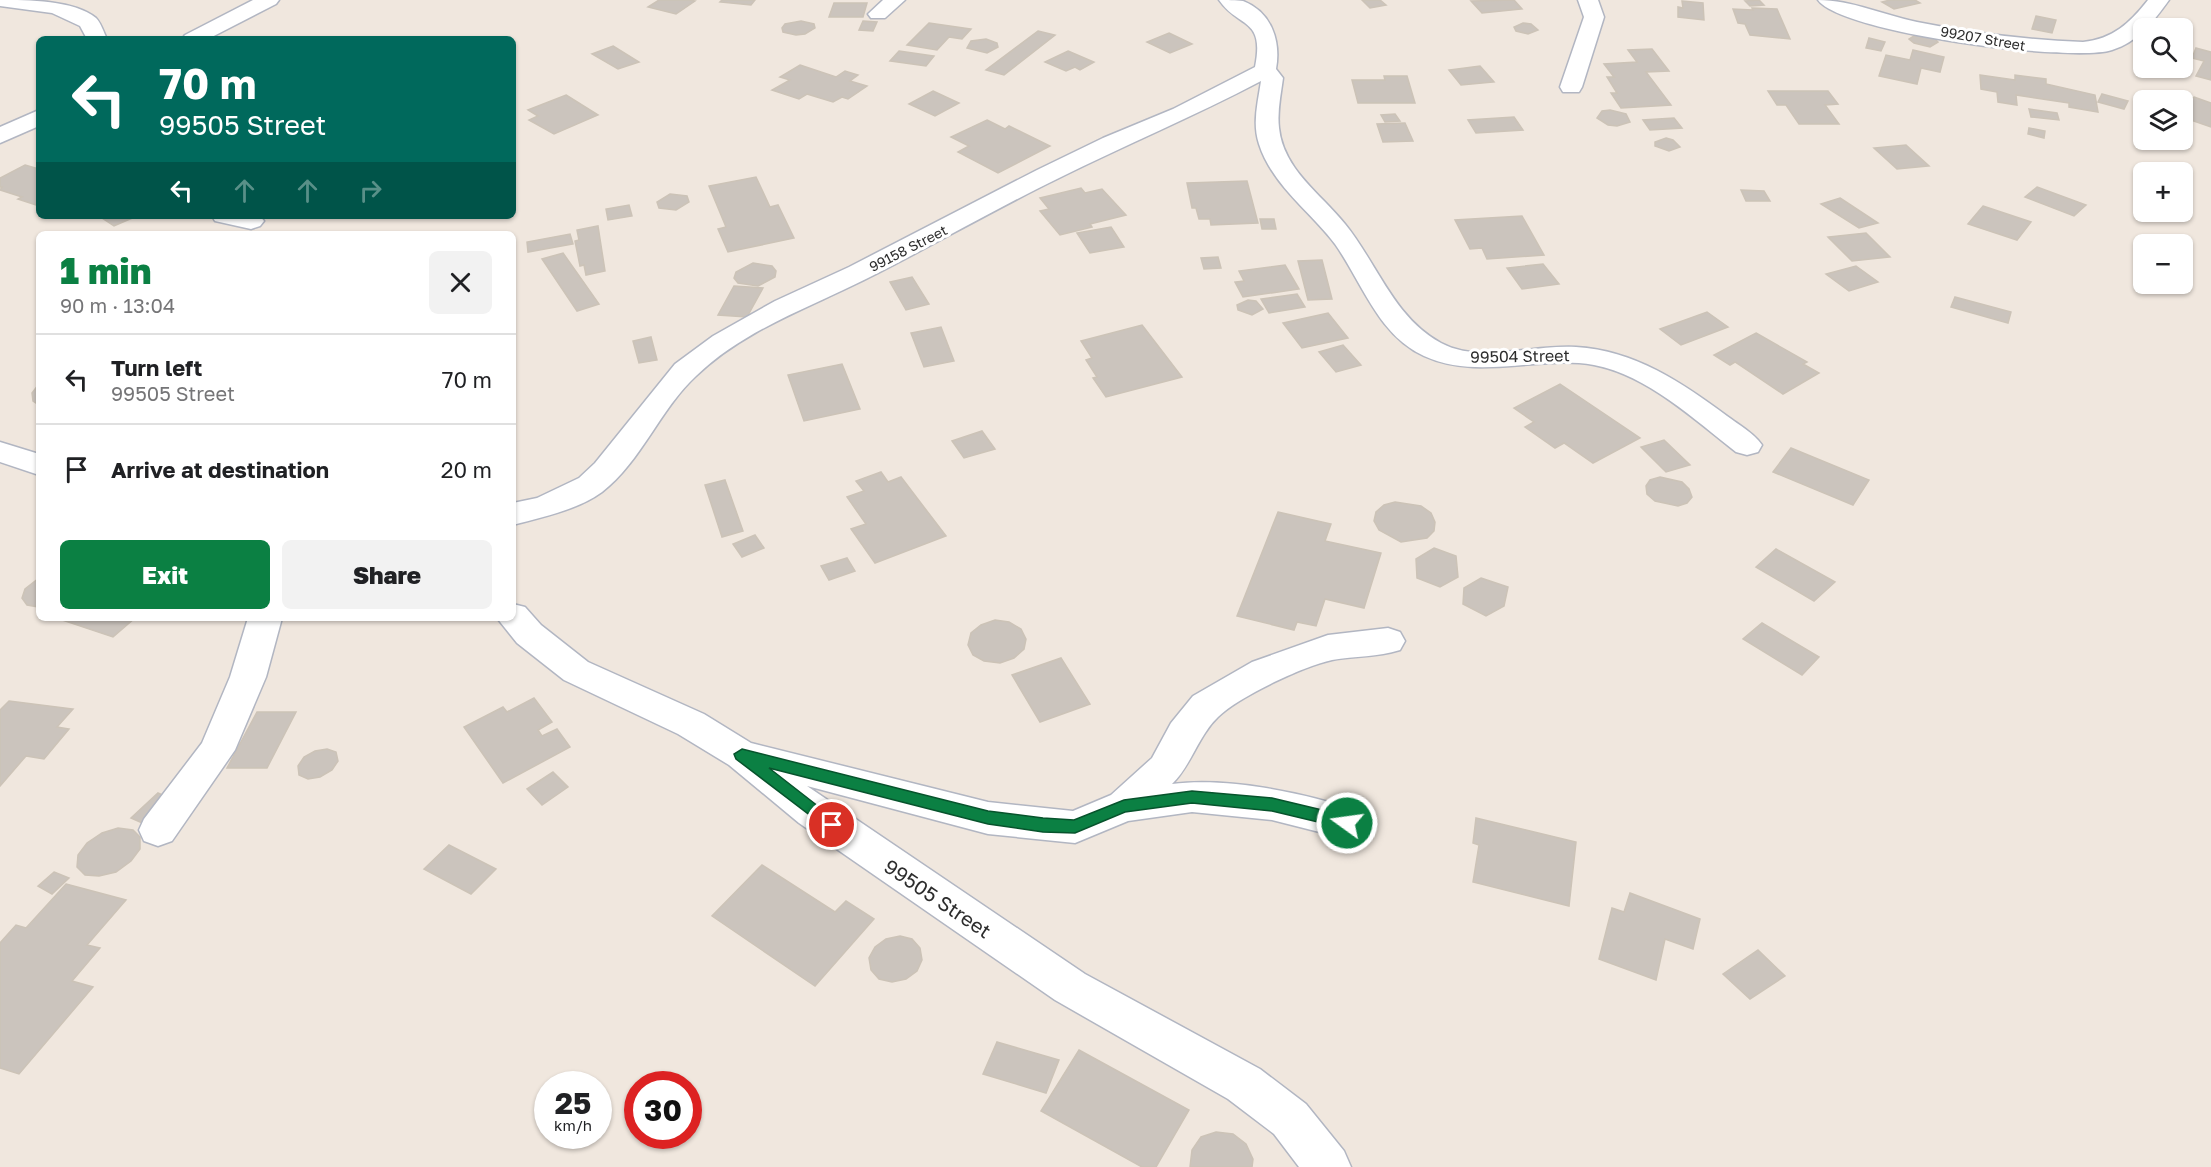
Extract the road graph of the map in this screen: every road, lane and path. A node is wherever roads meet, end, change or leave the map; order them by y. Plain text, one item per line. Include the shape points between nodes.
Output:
1 (2, 0) edge
2 (268, 0) edge
3 (895, 0) edge
4 (1230, 0) edge
5 (1588, 0) edge
6 (1828, 0) edge
7 (2159, 0) edge
8 (878, 14) dead end
9 (95, 36) edge
10 (198, 36) edge
11 (1265, 70) junction
12 (1571, 87) dead end
13 (240, 219) edge
14 (251, 221) dead end
15 (1747, 445) dead end
16 (0, 452) edge
17 (36, 464) edge
18 (516, 513) edge
19 (516, 619) edge
20 (264, 621) edge
21 (1388, 641) dead end
22 (742, 754) junction
23 (1124, 806) junction
24 (1347, 823) dead end
25 (158, 830) dead end
26 (1328, 1167) edge

1 - 9 street via 57,8 88,22
2 - 10 street
3 - 8 street
4 - 11 street via 1268,36 1270,52
5 - 12 street via 1594,18
6 - 7 street, 99207 Street via 1844,10 1874,18 1980,39 2077,50 2103,47 2119,40 2138,26
11 - 15 street, 99504 Street via 1272,78 1266,117 1280,165 1294,187 1343,237 1393,317 1413,336 1432,349 1461,357 1595,357 1661,384
11 - 18 street, 99158 Street via 1181,114 1111,142 723,342 685,370 590,485 557,502
13 - 14 street
16 - 17 street
19 - 22 street, 99505 Street via 576,670 691,724
20 - 25 street via 248,678 217,750
21 - 23 street via 1328,648 1264,671 1206,706 1164,768
22 - 23 street via 999,819 1075,827
22 - 26 street, 99505 Street via 812,812 1070,987 1244,1084 1290,1119
23 - 24 street via 1192,797 1272,805

